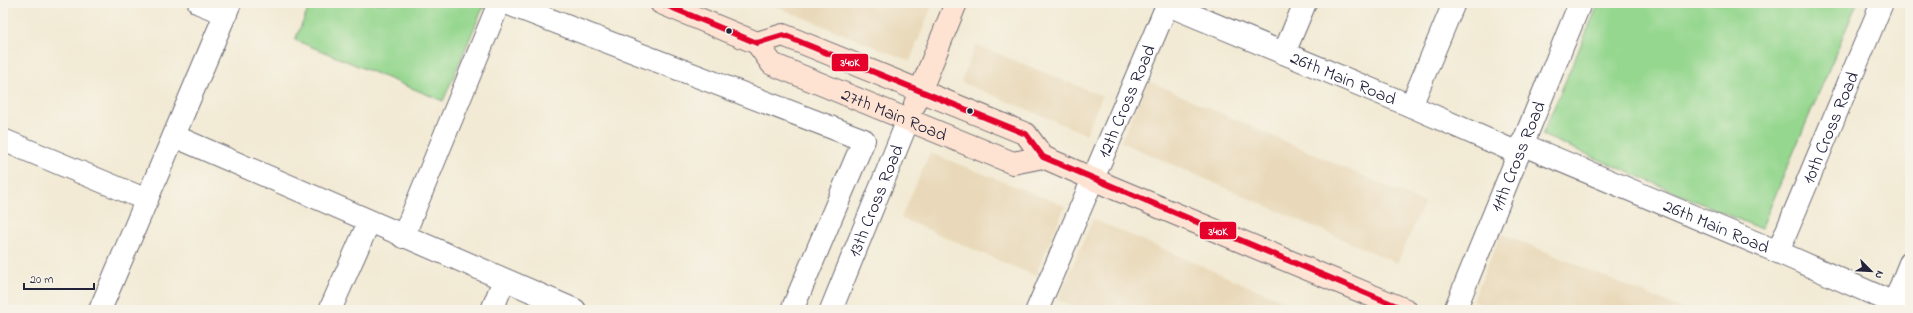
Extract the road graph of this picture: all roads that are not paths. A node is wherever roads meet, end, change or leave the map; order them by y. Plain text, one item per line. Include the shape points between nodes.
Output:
1 (199, 3) edge
2 (499, 3) edge
3 (506, 3) edge
4 (661, 3) edge
5 (956, 3) edge
6 (1305, 3) edge
7 (1454, 3) edge
8 (1580, 3) edge
9 (1882, 3) edge
10 (1168, 4) edge
11 (228, 8) edge
12 (757, 43) junction
13 (1284, 53) junction
14 (921, 91) junction
15 (1411, 106) junction
16 (908, 120) junction
17 (174, 136) junction
18 (3, 140) edge
19 (1520, 148) junction
20 (1043, 157) junction
21 (1092, 180) junction
22 (146, 200) junction
23 (369, 222) junction
24 (403, 237) junction
25 (1778, 252) junction
26 (1910, 264) edge
27 (504, 280) junction
28 (1902, 307) edge
29 (100, 310) edge
30 (330, 310) edge
31 (492, 310) edge
32 (575, 310) edge
33 (792, 310) edge
34 (831, 310) edge
35 (1037, 310) edge
36 (1406, 310) edge
37 (1455, 310) edge

1 - 11 street
2 - 24 street
3 - 33 street via 864,140
4 - 12 main road
5 - 14 main road, 13th Cross Road
6 - 13 street
7 - 15 street
8 - 19 street, 11th Cross Road
9 - 25 street, 10th Cross Road
10 - 13 street, 26th Main Road
10 - 21 street, 12th Cross Road
11 - 17 street
12 - 14 main road, 27th Main Road via 783,35
12 - 16 main road, 27th Main Road via 772,64
13 - 15 street, 26th Main Road
14 - 16 main road, 13th Cross Road
14 - 20 main road, 27th Main Road via 1026,134
15 - 19 street, 26th Main Road
16 - 20 main road, 27th Main Road via 1013,163
16 - 34 street, 13th Cross Road
17 - 22 street
17 - 23 street
18 - 22 street
19 - 25 street, 26th Main Road
19 - 37 street, 11th Cross Road
20 - 21 main road, 27th Main Road
21 - 35 street, 12th Cross Road
21 - 36 main road, 27th Main Road
22 - 29 street
23 - 24 street
23 - 30 street
24 - 27 street
25 - 28 street, 26th Main Road
26 - 28 street
27 - 31 street
27 - 32 street

